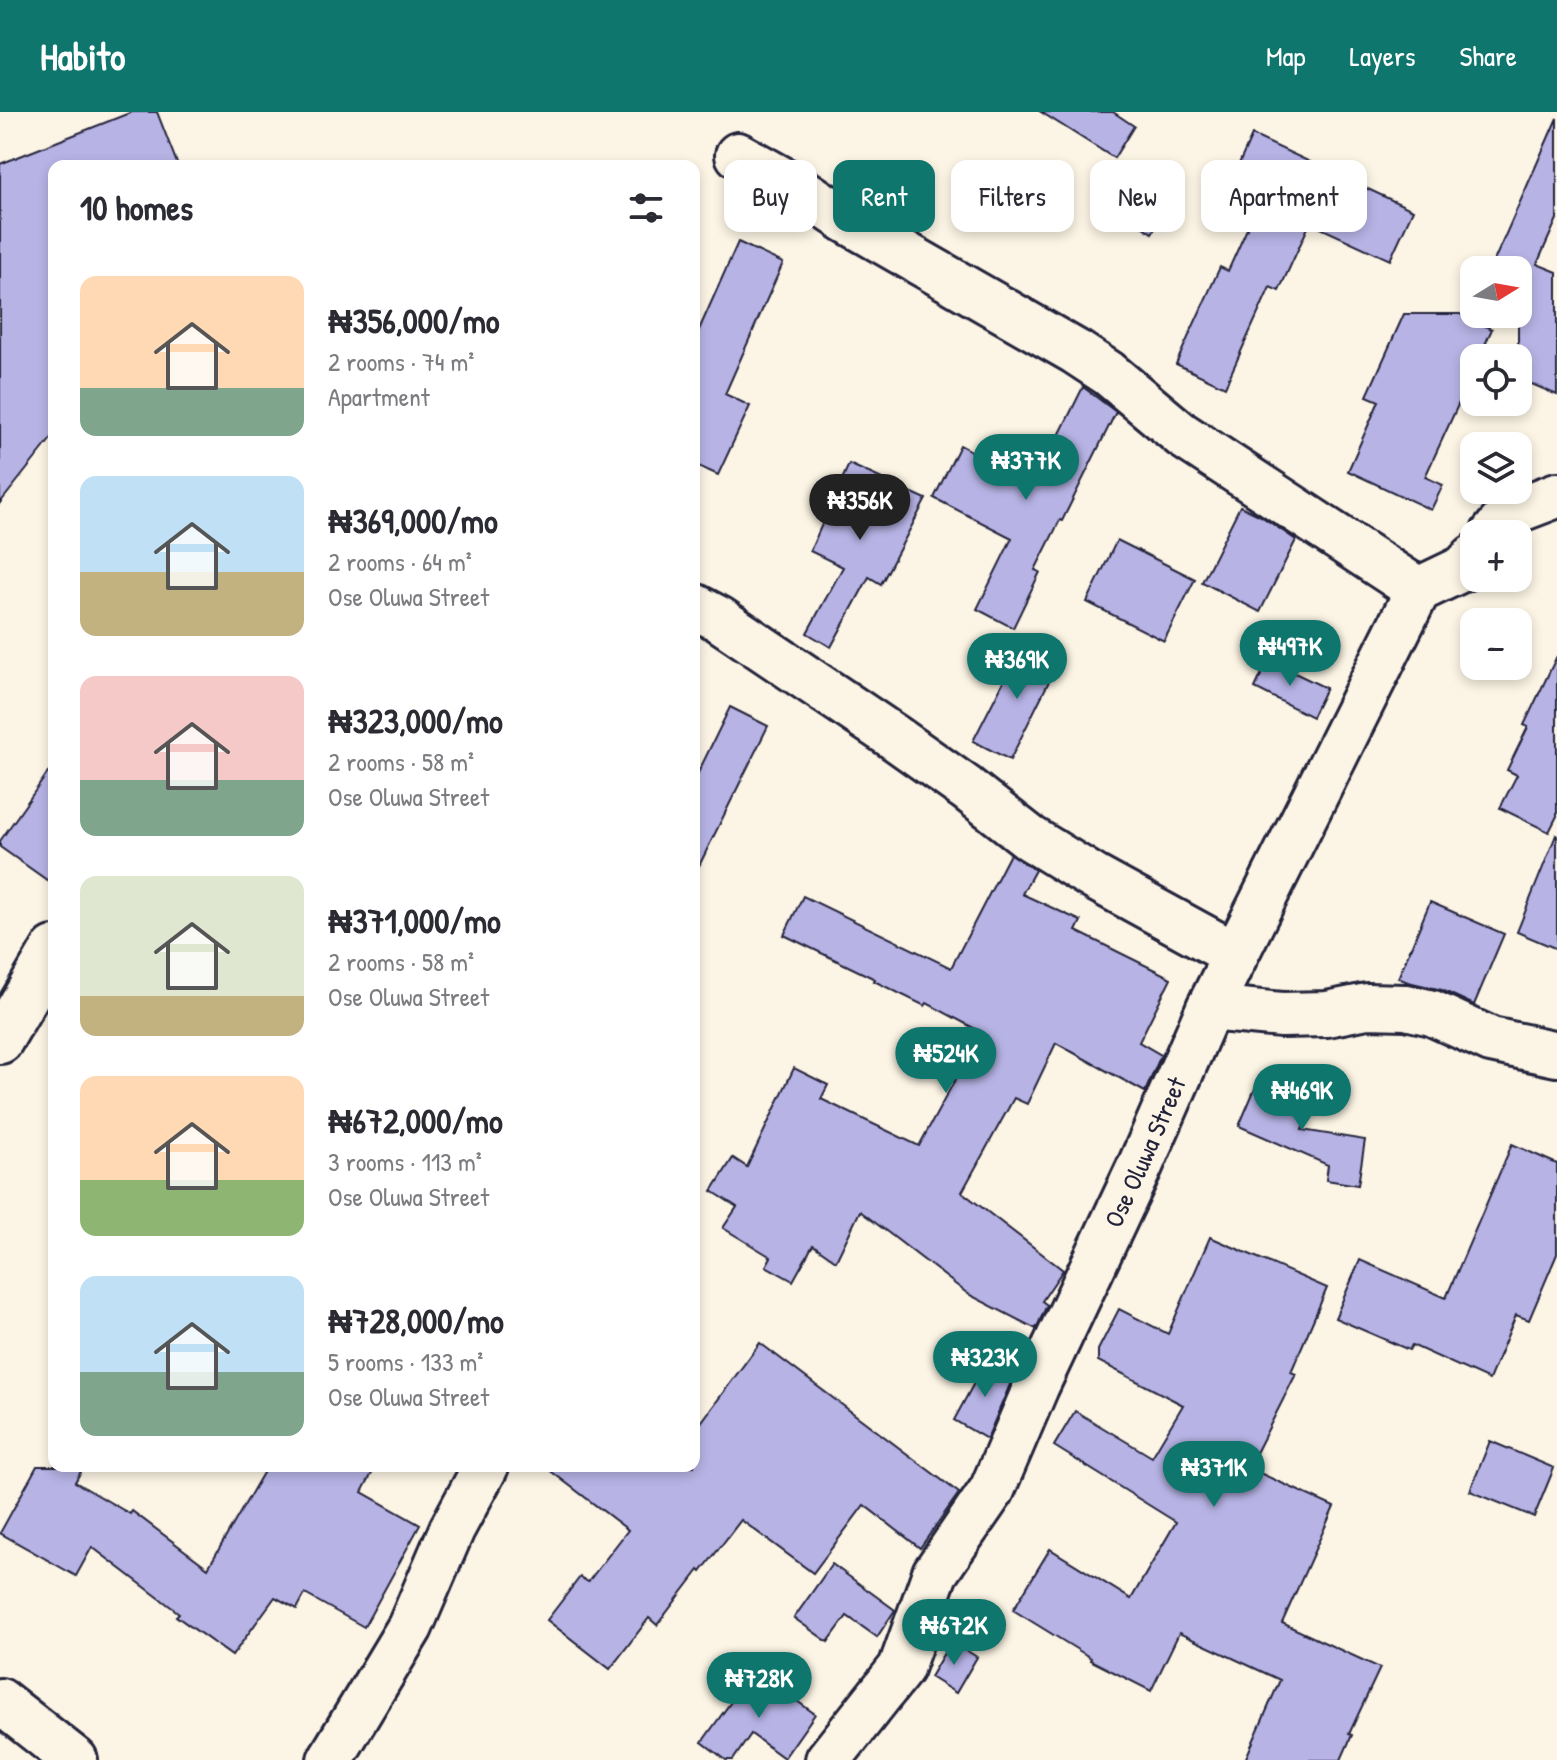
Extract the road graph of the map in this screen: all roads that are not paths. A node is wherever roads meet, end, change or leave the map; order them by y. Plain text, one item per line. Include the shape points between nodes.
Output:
1 (738, 155) dead end
2 (1557, 495) edge
3 (1504, 520) edge
4 (1460, 570) edge
5 (1418, 590) junction
6 (700, 609) edge
7 (1234, 954) junction
8 (48, 959) edge
9 (1209, 1008) junction
10 (0, 1041) edge
11 (1557, 1054) edge
12 (483, 1472) edge
13 (0, 1701) edge
14 (840, 1756) edge
15 (75, 1760) edge
16 (330, 1760) edge

1 - 5 street via 1108,373 1182,435
2 - 3 street
4 - 5 street
5 - 7 street, Ose Oluwa Street
6 - 7 street via 894,737 1030,838
7 - 9 street, Ose Oluwa Street
8 - 10 street
9 - 11 street via 1282,1015 1406,1007 1491,1040
9 - 14 street, Ose Oluwa Street via 992,1490 935,1573 901,1668
12 - 16 street via 410,1627
13 - 15 street

